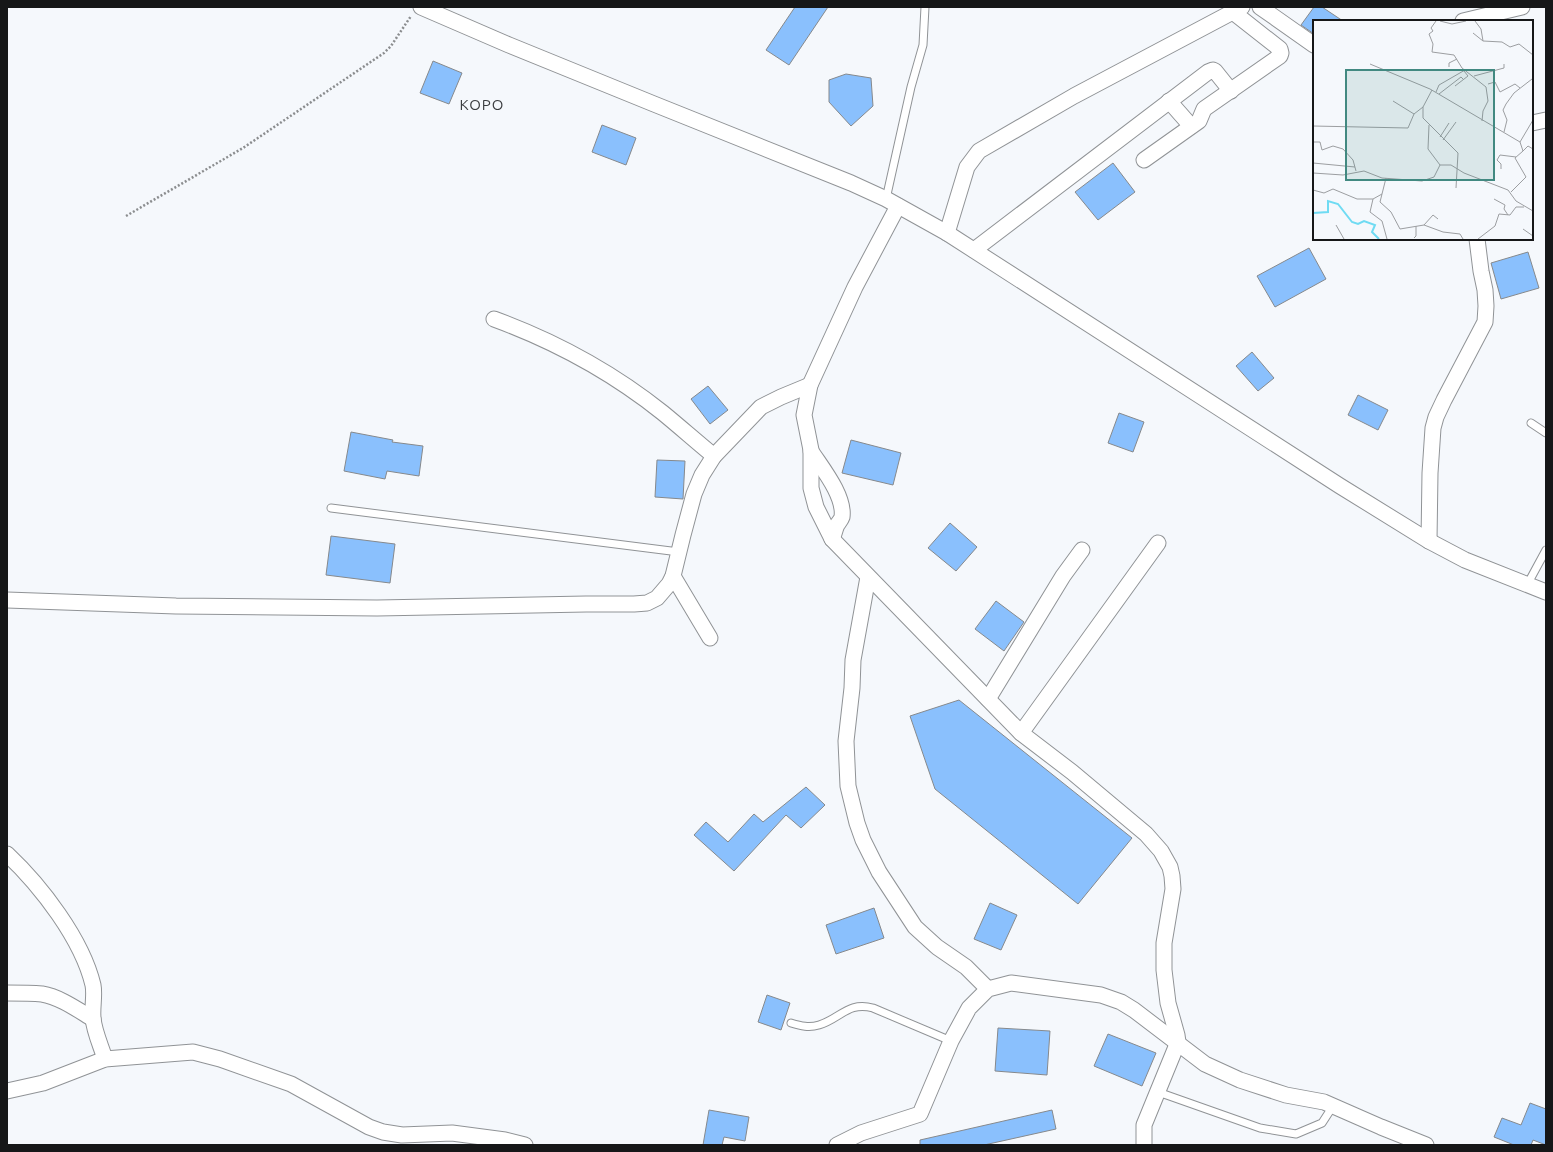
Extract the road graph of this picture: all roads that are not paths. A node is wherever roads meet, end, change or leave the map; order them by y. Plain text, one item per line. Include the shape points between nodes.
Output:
1 (925, 7) edge
2 (1260, 7) edge
3 (1522, 7) edge
4 (1238, 9) edge
5 (417, 10) edge
6 (1467, 20) edge
7 (1313, 44) edge
8 (1231, 91) junction
9 (1169, 101) junction
10 (1546, 120) edge
11 (1533, 123) edge
12 (1191, 126) junction
13 (1144, 160) dead end
14 (892, 203) junction
15 (947, 233) junction
16 (1477, 240) edge
17 (974, 250) junction
18 (494, 319) dead end
19 (810, 385) junction
20 (1532, 423) dead end
21 (1546, 433) edge
22 (811, 450) junction
23 (714, 456) junction
24 (331, 508) dead end
25 (832, 539) junction
26 (1429, 541) junction
27 (1158, 543) dead end
28 (1082, 550) dead end
29 (1546, 550) edge
30 (679, 552) junction
31 (673, 576) junction
32 (868, 577) junction
33 (1527, 585) junction
34 (1546, 592) edge
35 (7, 600) edge
36 (710, 638) dead end
37 (988, 698) junction
38 (1022, 733) junction
39 (7, 854) edge
40 (988, 989) junction
41 (7, 993) edge
42 (93, 1019) junction
43 (791, 1023) dead end
44 (950, 1042) junction
45 (1178, 1042) junction
46 (105, 1059) junction
47 (7, 1091) edge
48 (1158, 1092) junction
49 (1333, 1106) junction
50 (422, 1139) edge
51 (525, 1145) edge
52 (837, 1145) edge
53 (1144, 1145) edge
54 (1426, 1145) edge

1 - 14 lane via 923,45 911,87
2 - 7 street
3 - 6 street
4 - 8 street via 1280,49 1281,53
4 - 15 street via 1074,96 979,151 967,167
5 - 14 street via 851,183
8 - 9 street via 1213,70
8 - 12 street via 1203,110 1198,121
9 - 12 street
9 - 17 street
10 - 11 street
12 - 13 street
14 - 15 street
14 - 19 street
15 - 17 street
16 - 26 street via 1485,290 1484,322 1433,428
17 - 26 street
18 - 23 street via 528,331 604,372 662,412
19 - 22 street via 804,414
19 - 23 street via 762,407
20 - 21 lane
22 - 25 street via 813,496 818,513
22 - 25 street via 834,487 843,508 841,520
23 - 30 street via 694,494
24 - 30 lane
25 - 32 street
26 - 33 street via 1465,560
27 - 38 street
28 - 37 street via 1063,576
29 - 33 lane
30 - 31 street
31 - 35 street via 657,598 647,603 634,604 377,608 176,606
31 - 36 street
32 - 37 street
32 - 40 street via 853,660 846,741 848,786 857,823 879,872 915,927 936,947 966,967
33 - 34 street
37 - 38 street
38 - 45 street via 1146,834 1161,851 1170,867 1173,889 1164,944 1164,970 1168,1003
39 - 42 street via 34,881 75,941 87,965 93,987
40 - 44 street via 963,1016
40 - 45 street via 1011,983 1101,995 1121,1002
41 - 42 street via 51,997
42 - 46 street
43 - 44 lane via 804,1026 818,1025 850,1008 866,1006
44 - 52 street via 920,1114 861,1133
45 - 48 street
45 - 49 street via 1205,1064 1240,1080 1286,1095
46 - 47 street via 43,1083
46 - 50 street via 185,1052 203,1054 290,1084 369,1128
48 - 49 lane via 1260,1128 1296,1134 1322,1123
48 - 53 street via 1144,1125
49 - 54 street
50 - 51 street via 452,1133

